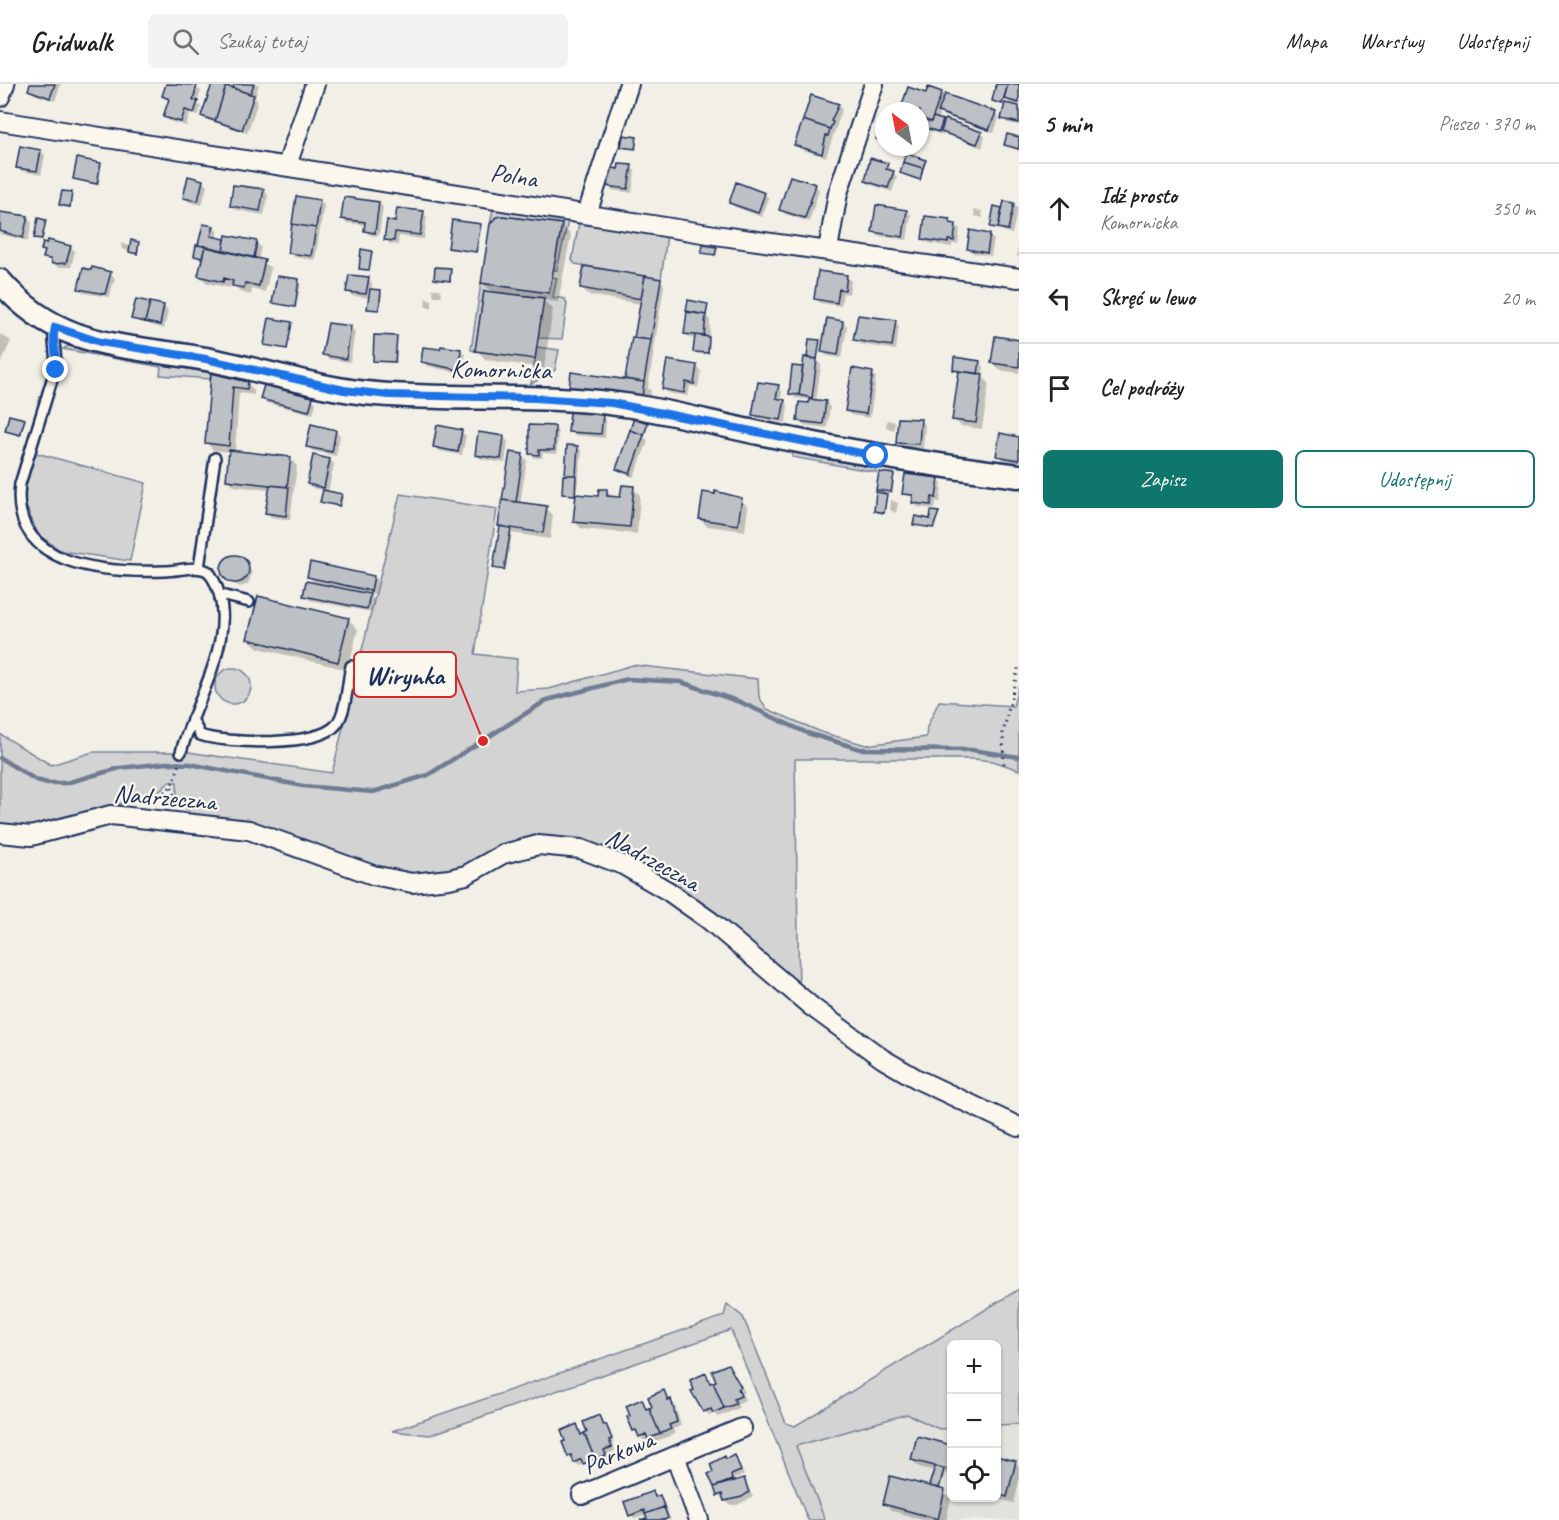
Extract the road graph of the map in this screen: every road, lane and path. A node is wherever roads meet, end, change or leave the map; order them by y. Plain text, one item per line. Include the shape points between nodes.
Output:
1 (5, 84) edge
2 (315, 84) edge
3 (629, 84) edge
4 (874, 84) edge
5 (0, 97) edge
6 (0, 121) edge
7 (287, 165) junction
8 (587, 214) junction
9 (828, 249) junction
10 (1019, 278) edge
11 (0, 281) edge
12 (55, 327) junction
13 (215, 458) dead end
14 (1019, 476) edge
15 (199, 567) junction
16 (221, 595) junction
17 (249, 602) dead end
18 (1019, 665) edge
19 (351, 666) dead end
20 (192, 719) junction
21 (182, 752) dead end
22 (1004, 764) dead end
23 (176, 775) dead end
24 (132, 804) dead end
25 (0, 833) edge
26 (1019, 1127) edge
27 (742, 1428) dead end
28 (675, 1456) junction
29 (582, 1495) dead end
30 (699, 1520) edge

1 - 5 street
2 - 7 street
3 - 8 street
4 - 9 street via 838,194
6 - 7 street, Polna
7 - 8 street, Polna
8 - 9 street, Polna
9 - 10 street, Polna
11 - 12 street, Komornicka via 25,307
12 - 14 street, Komornicka via 100,342 206,359 344,390 612,403 876,456
12 - 15 lane via 56,370 19,497 29,532 45,549 77,564 140,571
13 - 15 lane
15 - 16 lane via 209,572
16 - 17 lane
16 - 20 lane via 221,631
18 - 22 path via 1005,719
19 - 20 lane via 340,717 336,725 322,733 270,742 234,742 200,735
20 - 21 lane
23 - 24 path via 165,793
25 - 26 street, Nadrzeczna via 30,836 111,815 238,829 373,875 412,884 466,874 503,854 538,845 581,849 623,865 676,897 883,1059
27 - 28 street, Parkowa
28 - 29 street, Parkowa
28 - 30 street, Parkowa

